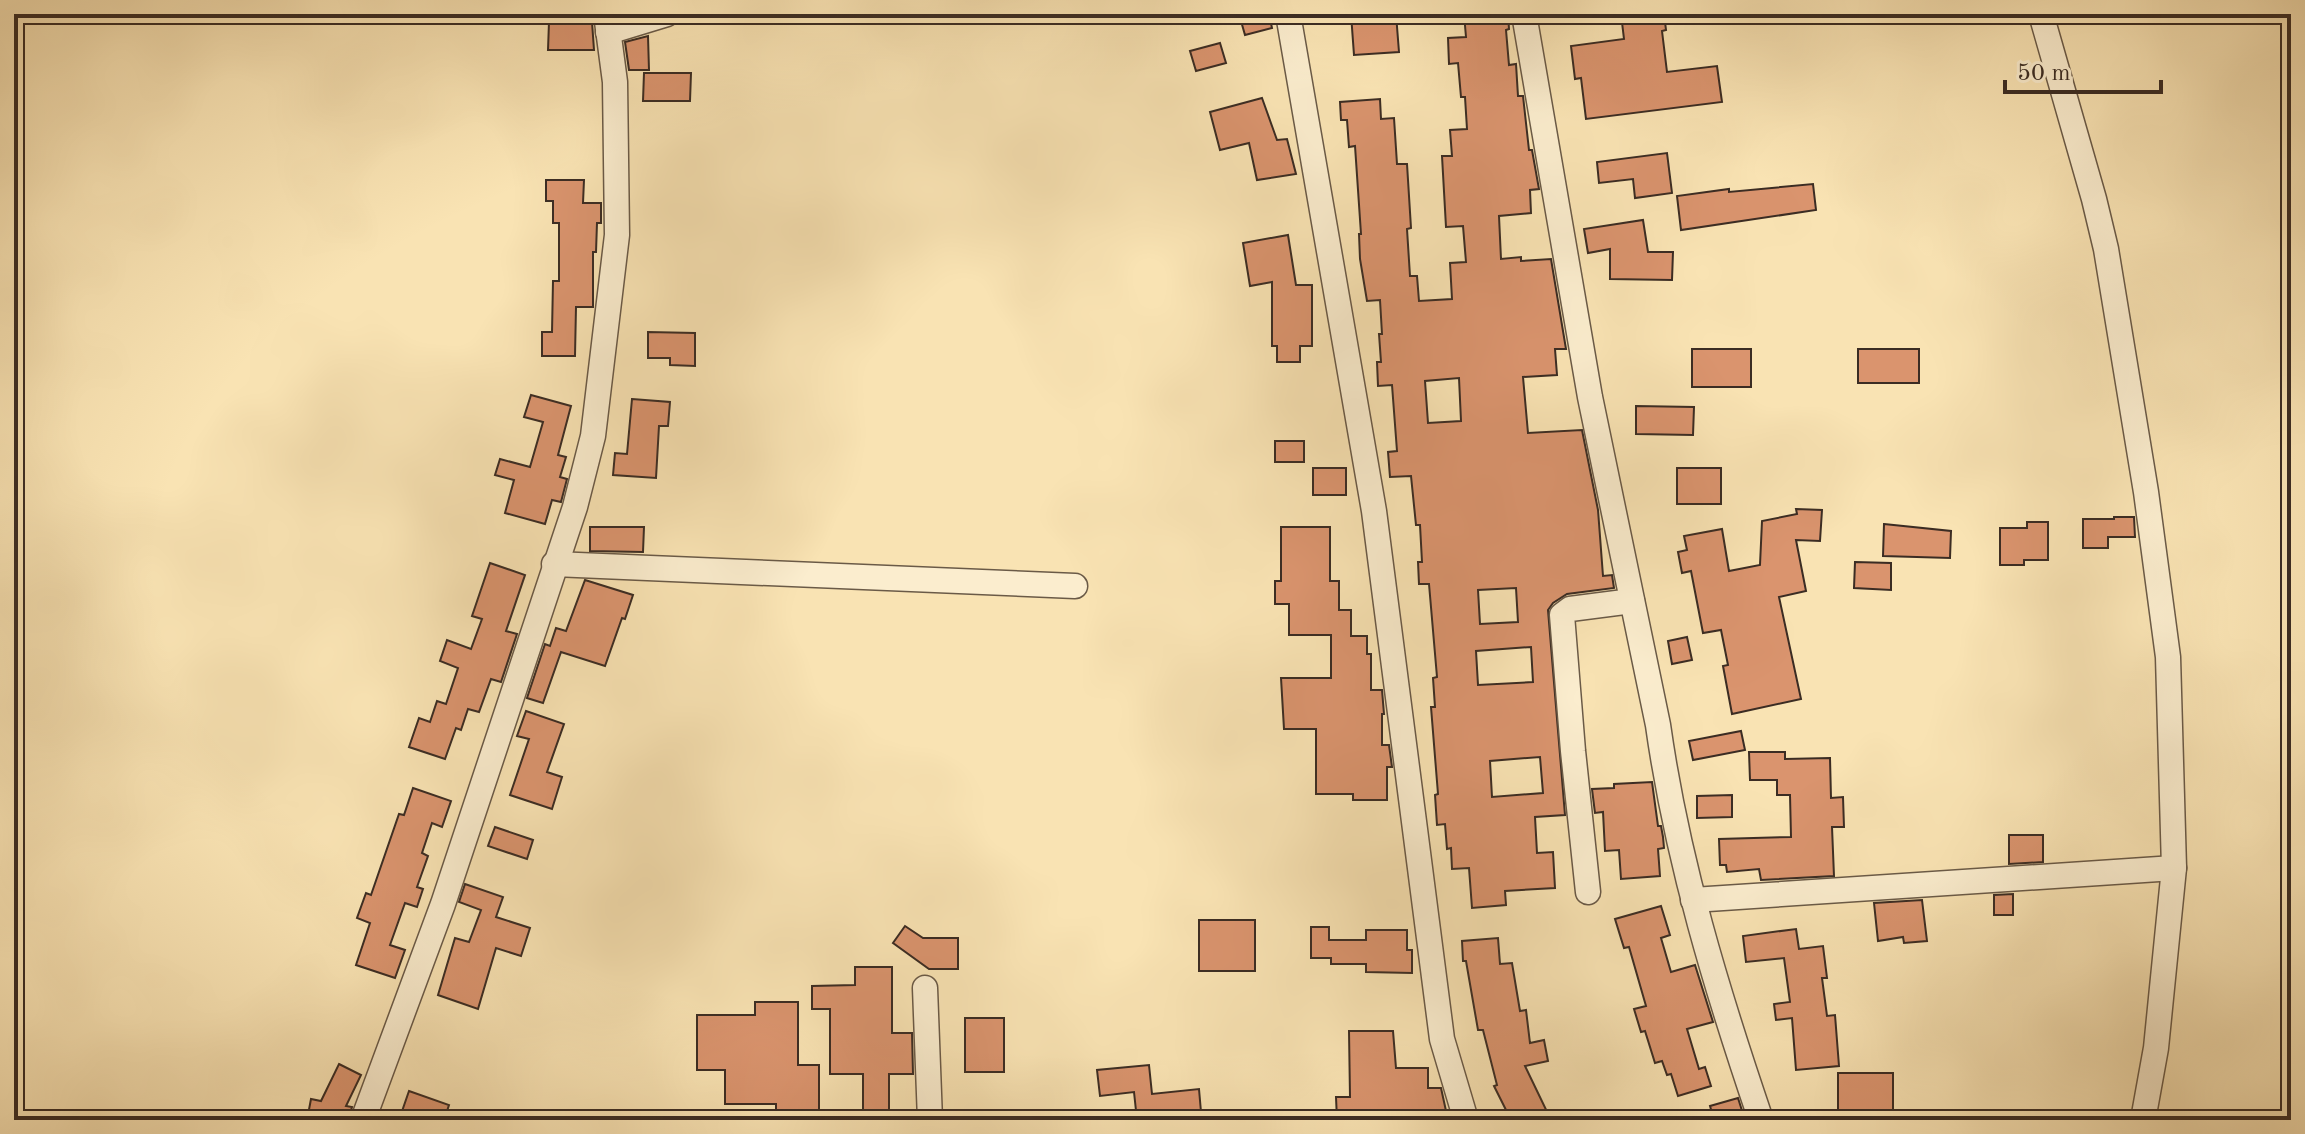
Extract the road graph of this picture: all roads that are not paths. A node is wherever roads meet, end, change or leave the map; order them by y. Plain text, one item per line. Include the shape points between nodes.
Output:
1 (667, 14) edge
2 (1288, 14) edge
3 (1524, 14) edge
4 (2041, 14) edge
5 (607, 23) edge
6 (554, 564) junction
7 (1075, 586) dead end
8 (1632, 601) junction
9 (2174, 868) junction
10 (1588, 892) dead end
11 (1693, 900) junction
12 (925, 988) dead end
13 (363, 1120) edge
14 (930, 1120) edge
15 (1466, 1120) edge
16 (1761, 1120) edge
17 (2143, 1120) edge

1 - 5 street
2 - 15 street via 1374,511 1442,1039
3 - 8 street via 1590,397
4 - 9 street via 2103,237 2144,477 2168,657
5 - 6 street via 615,82 617,235 593,436
6 - 7 street
6 - 13 street via 443,904
8 - 10 street via 1570,609 1562,615
8 - 11 street
9 - 11 street
9 - 17 street via 2156,1048
11 - 16 street
12 - 14 street

